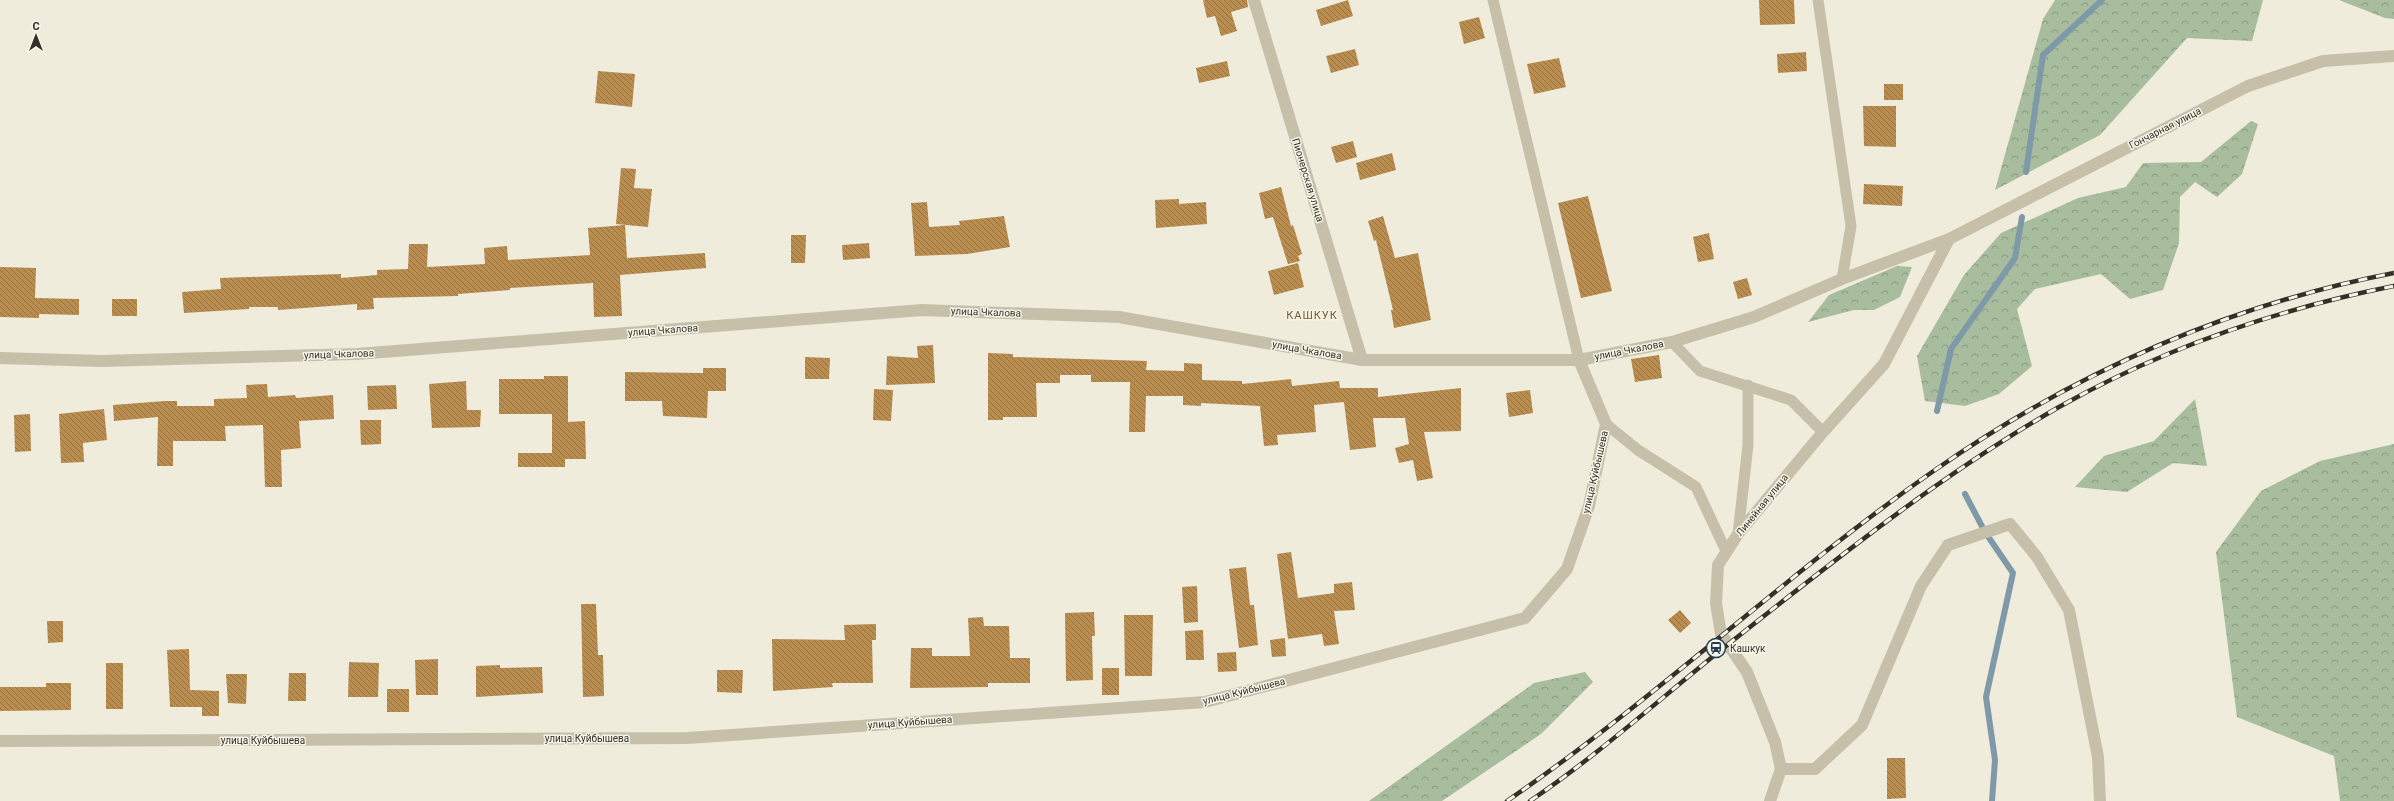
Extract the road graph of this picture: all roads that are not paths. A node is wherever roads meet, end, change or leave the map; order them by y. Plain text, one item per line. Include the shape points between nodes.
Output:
1 (1254, 0) edge
2 (1493, 0) edge
3 (1818, 0) edge
4 (2394, 56) edge
5 (1949, 238) junction
6 (1842, 279) junction
7 (1672, 342) junction
8 (0, 358) edge
9 (1362, 360) junction
10 (1579, 360) junction
11 (1748, 385) junction
12 (1606, 424) junction
13 (1823, 432) junction
14 (1738, 534) junction
15 (1726, 551) junction
16 (0, 741) edge
17 (1782, 769) junction
18 (1770, 801) edge
19 (2100, 801) edge

1 - 9 street, Пионерская улица
2 - 10 lane
3 - 6 lane via 1851,226
4 - 5 street, Гончарная улица via 2323,61 2248,86
5 - 6 street, улица Чкалова
5 - 13 street, Линейная улица via 1884,364
6 - 7 street, улица Чкалова via 1754,317
7 - 10 street, улица Чкалова
7 - 11 lane via 1700,371
8 - 9 street, улица Чкалова via 100,361 357,354 922,310 1119,317
9 - 10 street, улица Чкалова
10 - 12 street, улица Куйбышева
11 - 13 lane via 1791,400
11 - 14 lane via 1748,445
12 - 15 lane via 1638,450 1696,487
12 - 16 street, улица Куйбышева via 1589,506 1568,569 1525,618 1205,702 688,738
13 - 14 street, Линейная улица
14 - 15 street, Линейная улица
15 - 17 street, Линейная улица via 1718,565 1716,582 1716,603 1721,634 1747,672 1775,742
17 - 18 street
17 - 19 street via 1815,769 1862,726 1921,586 1948,545 2010,524 2037,556 2069,610 2098,757

